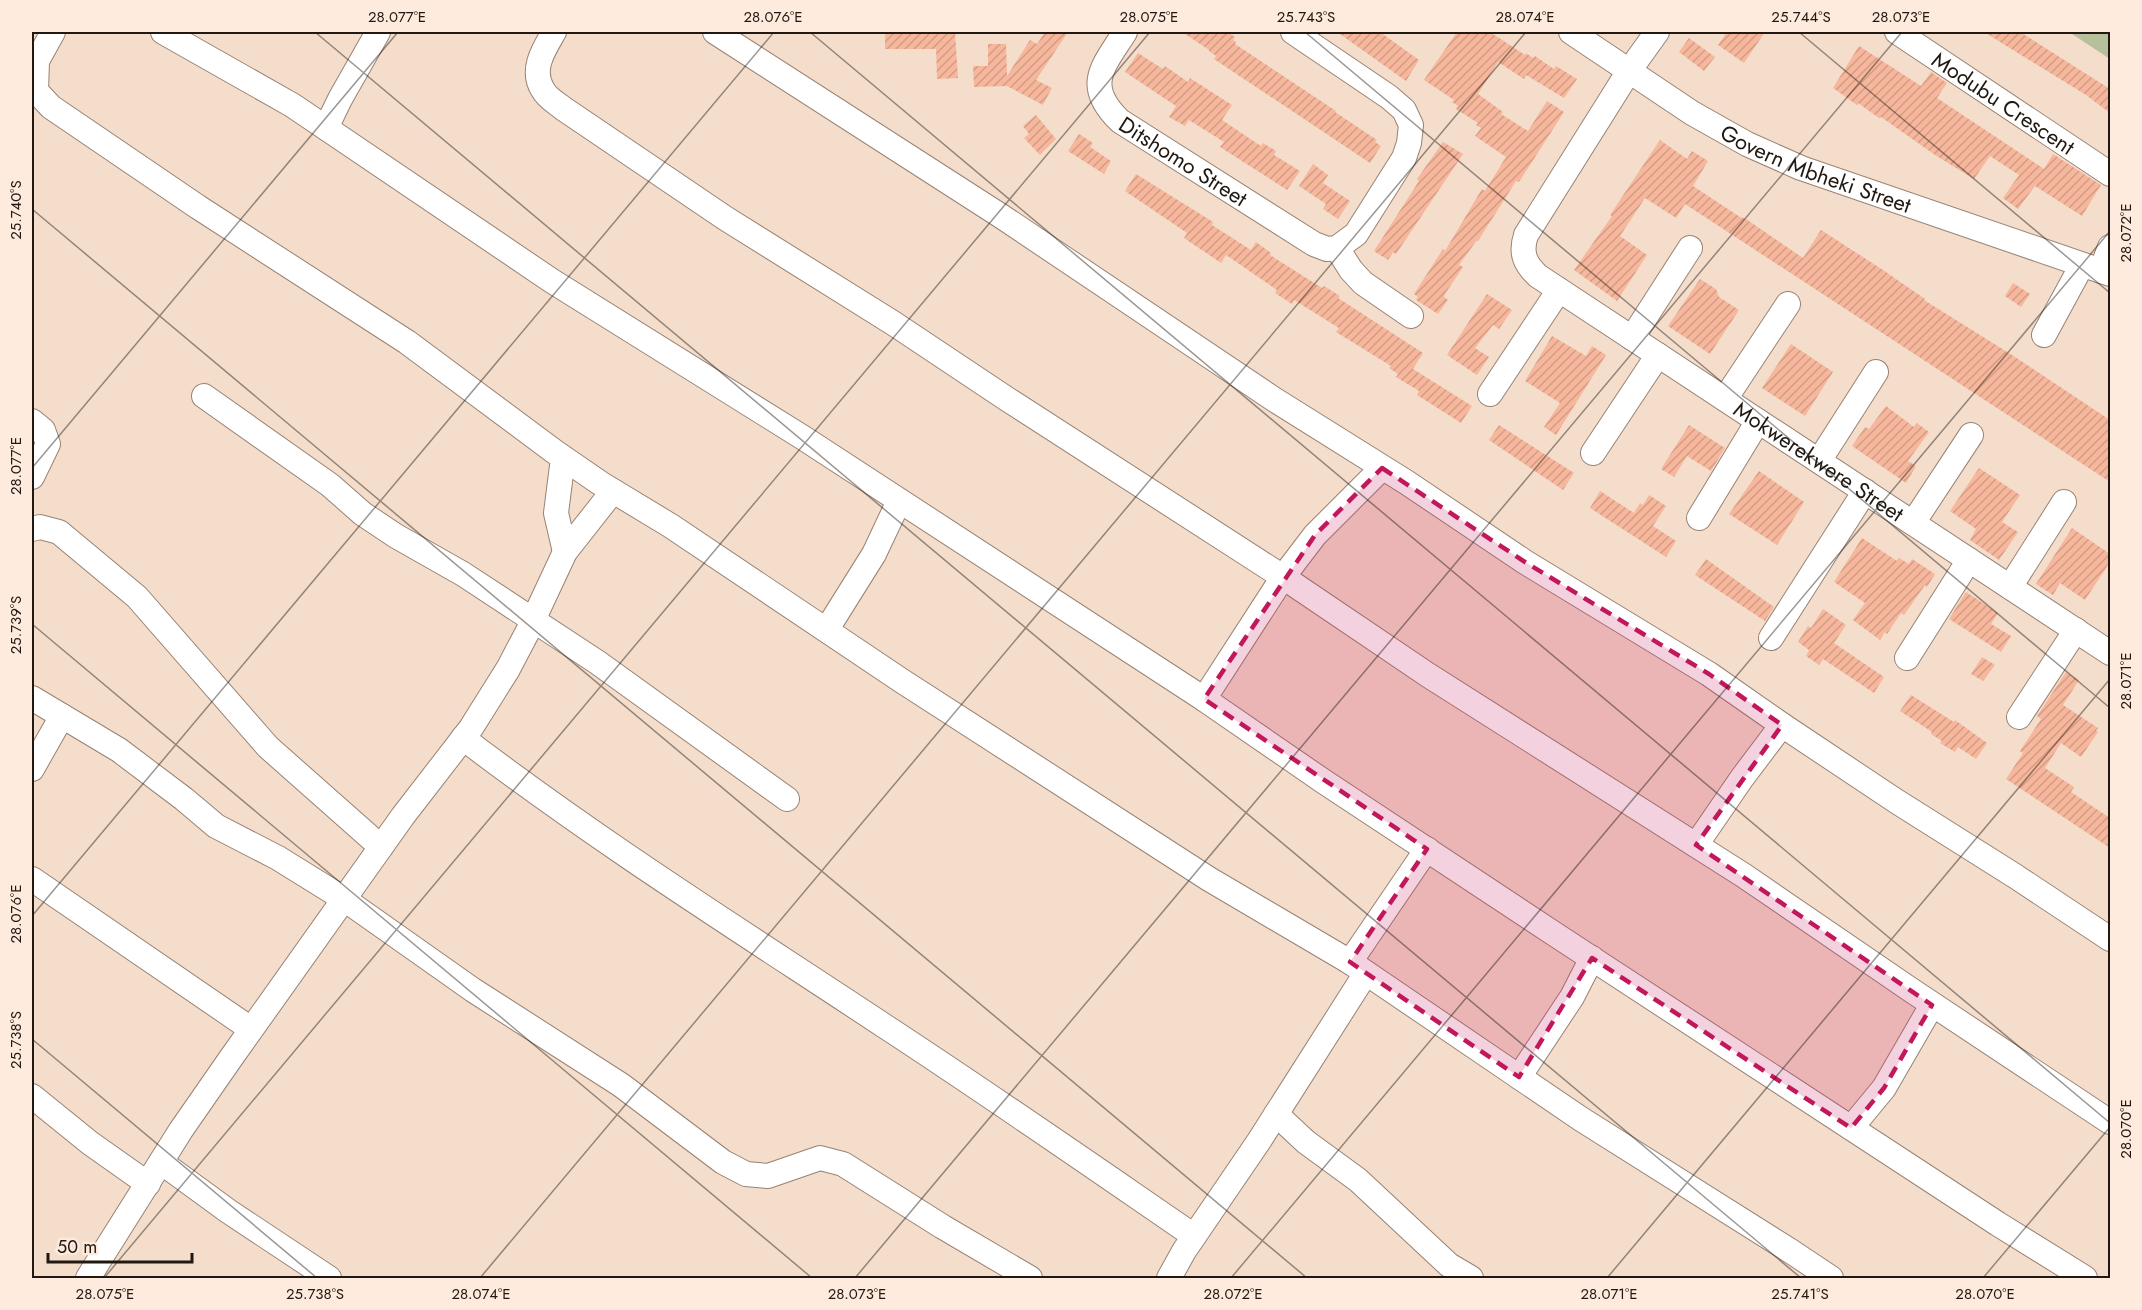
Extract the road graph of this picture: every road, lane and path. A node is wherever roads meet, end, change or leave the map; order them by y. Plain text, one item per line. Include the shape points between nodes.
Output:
1 (53, 32) edge
2 (163, 32) edge
3 (378, 32) edge
4 (554, 32) edge
5 (715, 32) edge
6 (1125, 32) edge
7 (1293, 32) edge
8 (1570, 32) edge
9 (1657, 32) edge
10 (1897, 32) edge
11 (1629, 71) junction
12 (34, 77) edge
13 (326, 128) junction
14 (2110, 174) edge
15 (2110, 247) edge
16 (1337, 248) junction
17 (1690, 248) dead end
18 (2098, 270) edge
19 (1559, 290) junction
20 (1788, 304) dead end
21 (1411, 316) dead end
22 (2044, 335) dead end
23 (1632, 338) junction
24 (1658, 355) junction
25 (1876, 372) dead end
26 (1490, 394) dead end
27 (204, 396) dead end
28 (1725, 399) junction
29 (32, 421) edge
30 (1758, 421) junction
31 (1971, 435) dead end
32 (1593, 453) dead end
33 (563, 458) junction
34 (1819, 461) junction
35 (1382, 468) junction
36 (32, 477) edge
37 (613, 491) junction
38 (1864, 491) junction
39 (899, 501) junction
40 (2064, 502) dead end
41 (1699, 518) dead end
42 (34, 522) edge
43 (1913, 523) junction
44 (565, 552) junction
45 (1969, 560) junction
46 (1283, 577) junction
47 (2010, 587) junction
48 (533, 621) junction
49 (827, 629) junction
50 (2076, 630) junction
51 (1771, 638) dead end
52 (2107, 643) edge
53 (1907, 658) dead end
54 (32, 698) edge
55 (1204, 699) junction
56 (62, 716) junction
57 (2019, 717) dead end
58 (1782, 725) junction
59 (463, 738) junction
60 (32, 769) edge
61 (787, 799) dead end
62 (1696, 845) junction
63 (381, 847) junction
64 (1427, 849) junction
65 (32, 879) edge
66 (344, 899) junction
67 (2110, 939) edge
68 (1592, 958) junction
69 (1358, 968) junction
70 (1932, 1005) junction
71 (251, 1029) junction
72 (1519, 1077) junction
73 (32, 1096) edge
74 (1276, 1114) junction
75 (2110, 1122) edge
76 (1851, 1128) junction
77 (161, 1162) junction
78 (148, 1184) junction
79 (1194, 1236) junction
80 (88, 1278) edge
81 (329, 1278) edge
82 (1030, 1278) edge
83 (1169, 1278) edge
84 (1471, 1278) edge
85 (1831, 1278) edge
86 (2085, 1278) edge

1 - 12 street via 37,61
2 - 13 street
3 - 13 street
4 - 46 street via 539,58 538,78 543,92 564,110
5 - 35 street
6 - 16 street, Ditshomo Street via 1098,79 1108,109 1120,121 1314,244
7 - 16 street via 1389,97 1404,110 1411,125 1404,158 1356,234
8 - 11 street, Govern Mbheki Street
9 - 11 street
10 - 14 street, Modubu Crescent
11 - 18 street, Govern Mbheki Street via 1692,113 1801,168
11 - 19 street, Mokwerekwere Street via 1526,235 1523,256 1528,267
12 - 33 street via 36,91 51,107 407,342
13 - 39 street via 552,281
15 - 18 street
16 - 21 street via 1363,283
17 - 23 street
18 - 22 street
19 - 23 street, Mokwerekwere Street
19 - 26 street
20 - 28 street, Mokwerekwere Street
23 - 24 street, Mokwerekwere Street
24 - 28 street, Mokwerekwere Street
24 - 32 street
25 - 34 street
27 - 48 street via 330,485 363,514
28 - 30 street, Mokwerekwere Street
29 - 36 street via 43,430 48,444
30 - 34 street, Mokwerekwere Street
30 - 41 street
31 - 43 street, Mokwerekwere Street
33 - 37 street
33 - 44 street via 556,513
34 - 38 street, Mokwerekwere Street
35 - 46 street via 1315,535
35 - 58 street via 1525,562 1709,674
37 - 44 street
37 - 49 street
38 - 43 street, Mokwerekwere Street
38 - 51 street
39 - 49 street via 874,554
39 - 55 street
40 - 47 street
42 - 63 street via 58,532 138,597 268,747
43 - 45 street, Mokwerekwere Street
44 - 48 street
45 - 47 street, Mokwerekwere Street
45 - 53 street
46 - 55 street
46 - 62 street via 1428,675
47 - 50 street, Mokwerekwere Street
48 - 59 street via 508,669
48 - 61 street via 597,662
49 - 69 street via 1209,879
50 - 52 street, Mokwerekwere Street
50 - 57 street
54 - 56 street
55 - 64 street
56 - 60 street
56 - 66 street via 118,750 216,826
58 - 62 street
58 - 67 street
59 - 63 street
59 - 79 street via 715,915
62 - 70 street
63 - 66 street
64 - 68 street
64 - 69 street
65 - 71 street
66 - 71 street
66 - 82 street via 473,990 621,1085 723,1162 746,1174 768,1176 820,1158 843,1164
68 - 72 street via 1572,997
68 - 76 street
69 - 72 street
69 - 74 street
70 - 75 street
70 - 76 street via 1884,1088
71 - 77 street
72 - 85 street
73 - 78 street
74 - 79 street
74 - 84 street via 1306,1142 1358,1180 1449,1265
76 - 86 street
77 - 78 street
77 - 81 street
78 - 80 street
79 - 83 street

